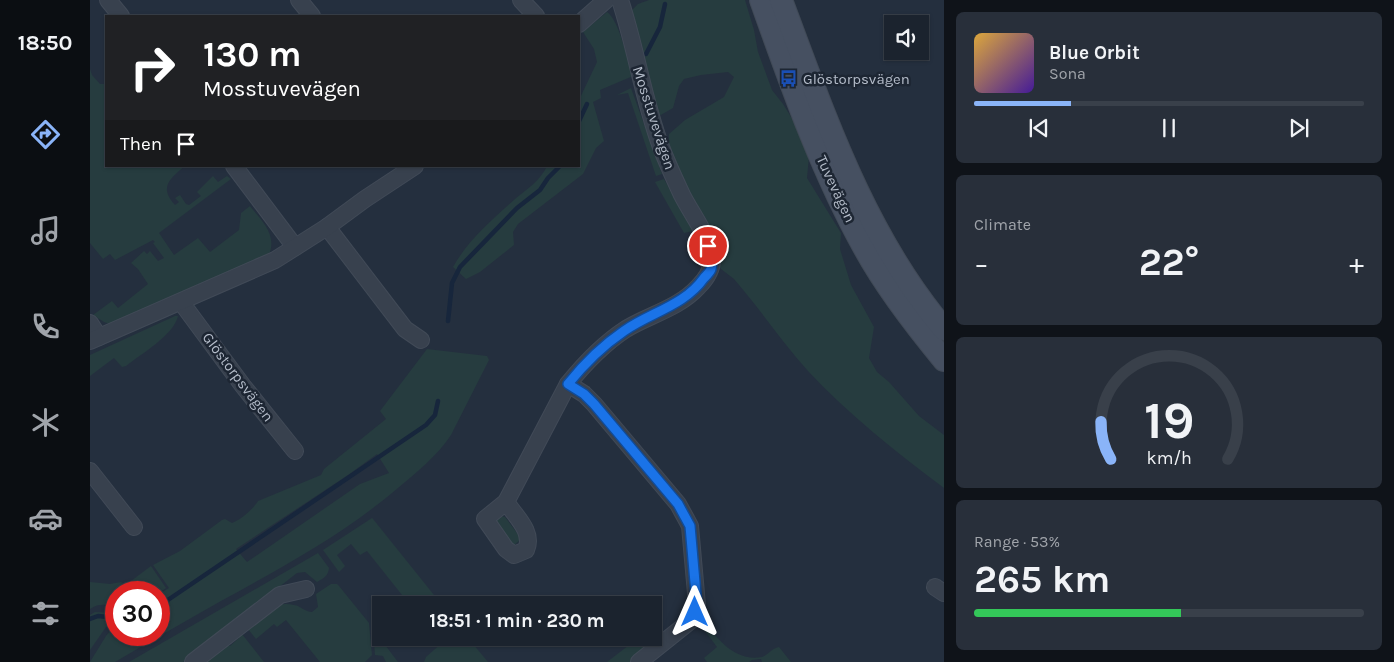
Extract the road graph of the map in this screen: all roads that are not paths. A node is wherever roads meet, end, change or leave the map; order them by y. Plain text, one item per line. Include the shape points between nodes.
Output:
1 (108, 0) edge
2 (299, 0) edge
3 (521, 0) edge
4 (606, 0) edge
5 (620, 0) edge
6 (761, 0) edge
7 (781, 0) edge
8 (120, 15) edge
9 (311, 15) edge
10 (535, 15) edge
11 (580, 23) edge
12 (235, 167) edge
13 (413, 167) edge
14 (327, 228) junction
15 (294, 247) junction
16 (181, 302) junction
17 (90, 323) edge
18 (944, 329) edge
19 (95, 339) edge
20 (421, 340) dead end
21 (944, 360) edge
22 (568, 384) junction
23 (295, 451) dead end
24 (90, 471) edge
25 (506, 502) dead end
26 (134, 527) dead end
27 (306, 589) dead end
28 (193, 662) edge
29 (639, 662) edge

1 - 8 street
2 - 9 street
3 - 10 street
4 - 11 street
5 - 22 street, Mosstuvevägen via 661,147 712,257 710,270 698,287 683,300 626,329 580,369
6 - 21 main road, Tuvevägen via 802,111 847,215 884,280
7 - 18 main road, Tuvevägen via 854,184 899,267
12 - 15 street
13 - 14 street
14 - 15 street
14 - 20 street via 405,329
15 - 16 street via 275,260
16 - 19 street
16 - 23 street, Glöstorpsvägen
17 - 19 street
22 - 25 street, Mosstuvevägen
22 - 29 street via 594,404 678,504 690,526 697,605 694,618
24 - 26 street
27 - 28 street via 280,595

